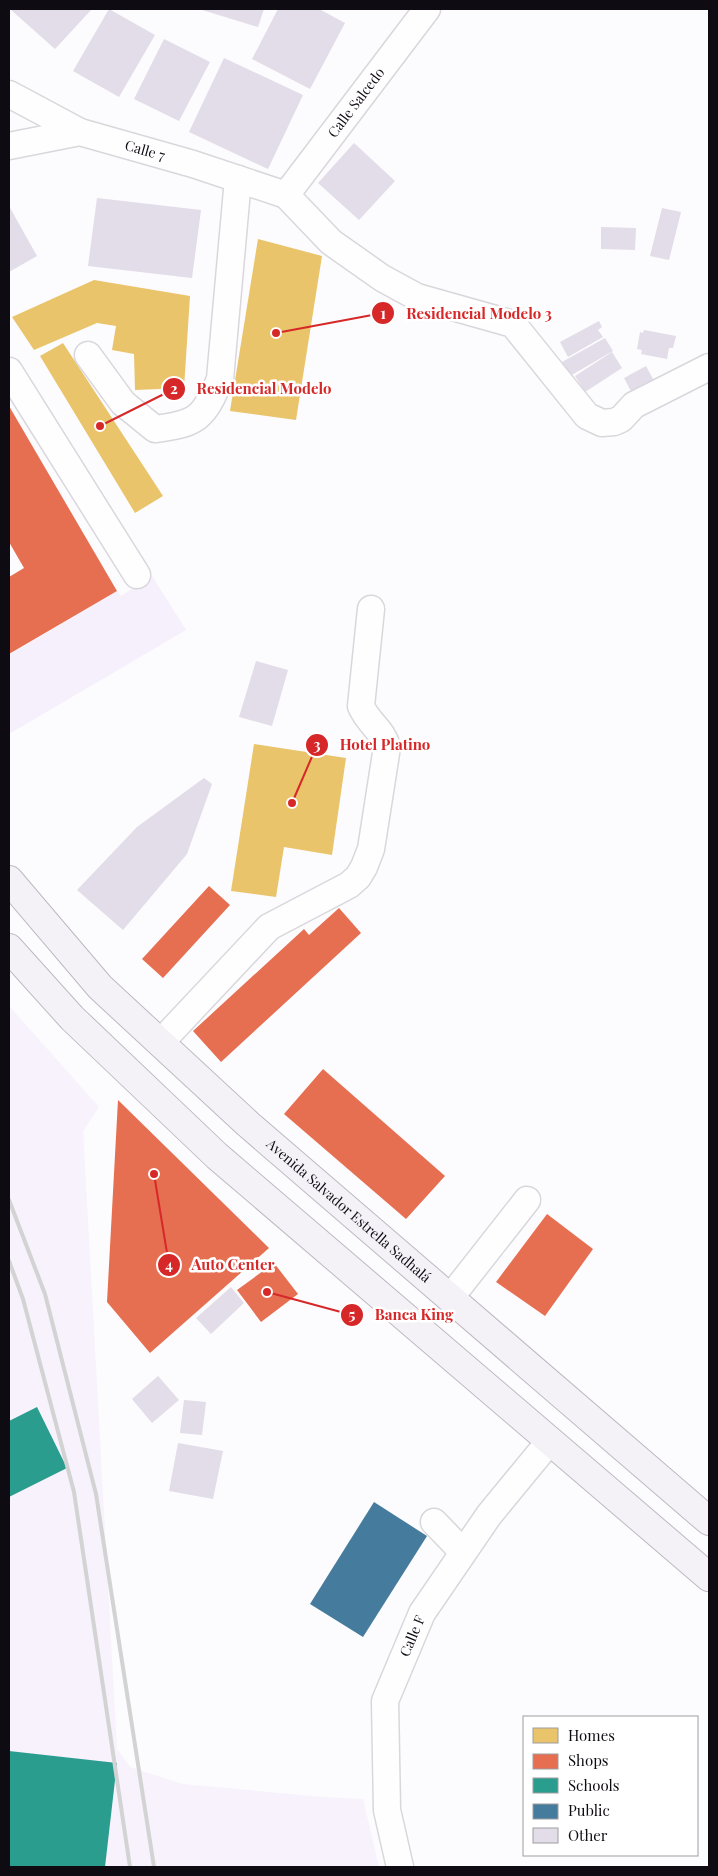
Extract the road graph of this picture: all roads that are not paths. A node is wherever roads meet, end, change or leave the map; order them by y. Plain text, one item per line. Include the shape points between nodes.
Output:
1 (416, 12) edge
2 (9, 94) edge
3 (80, 132) junction
4 (9, 146) edge
5 (238, 179) junction
6 (286, 195) junction
7 (88, 356) dead end
8 (709, 366) edge
9 (9, 371) edge
10 (137, 575) dead end
11 (371, 609) dead end
12 (9, 880) edge
13 (9, 948) edge
14 (160, 1043) junction
15 (527, 1200) dead end
16 (450, 1298) junction
17 (549, 1442) junction
18 (709, 1521) edge
19 (434, 1522) dead end
20 (463, 1552) junction
21 (709, 1577) edge
22 (400, 1867) edge

1 - 6 street, Calle Salcedo
2 - 3 street, Calle 7
3 - 4 street
3 - 5 street, Calle 7
5 - 6 street, Calle 7
5 - 7 street via 220,379 209,406 184,425 155,429 123,403
6 - 8 street via 331,242 382,278 417,297 512,324 587,416 602,423 621,419 634,406
9 - 10 street
11 - 14 street via 361,706 385,739 387,747 370,849 364,867 349,885 265,930
12 - 14 main road, Avenida Salvador Estrella Sadhalá via 100,987
13 - 17 main road via 72,1018 217,1156
14 - 16 main road, Avenida Salvador Estrella Sadhalá via 248,1124
15 - 16 street
16 - 18 main road, Avenida Salvador Estrella Sadhalá
17 - 20 street, Calle F via 488,1515
17 - 21 main road
19 - 20 street
20 - 22 street, Calle F via 422,1613 385,1701 387,1810

